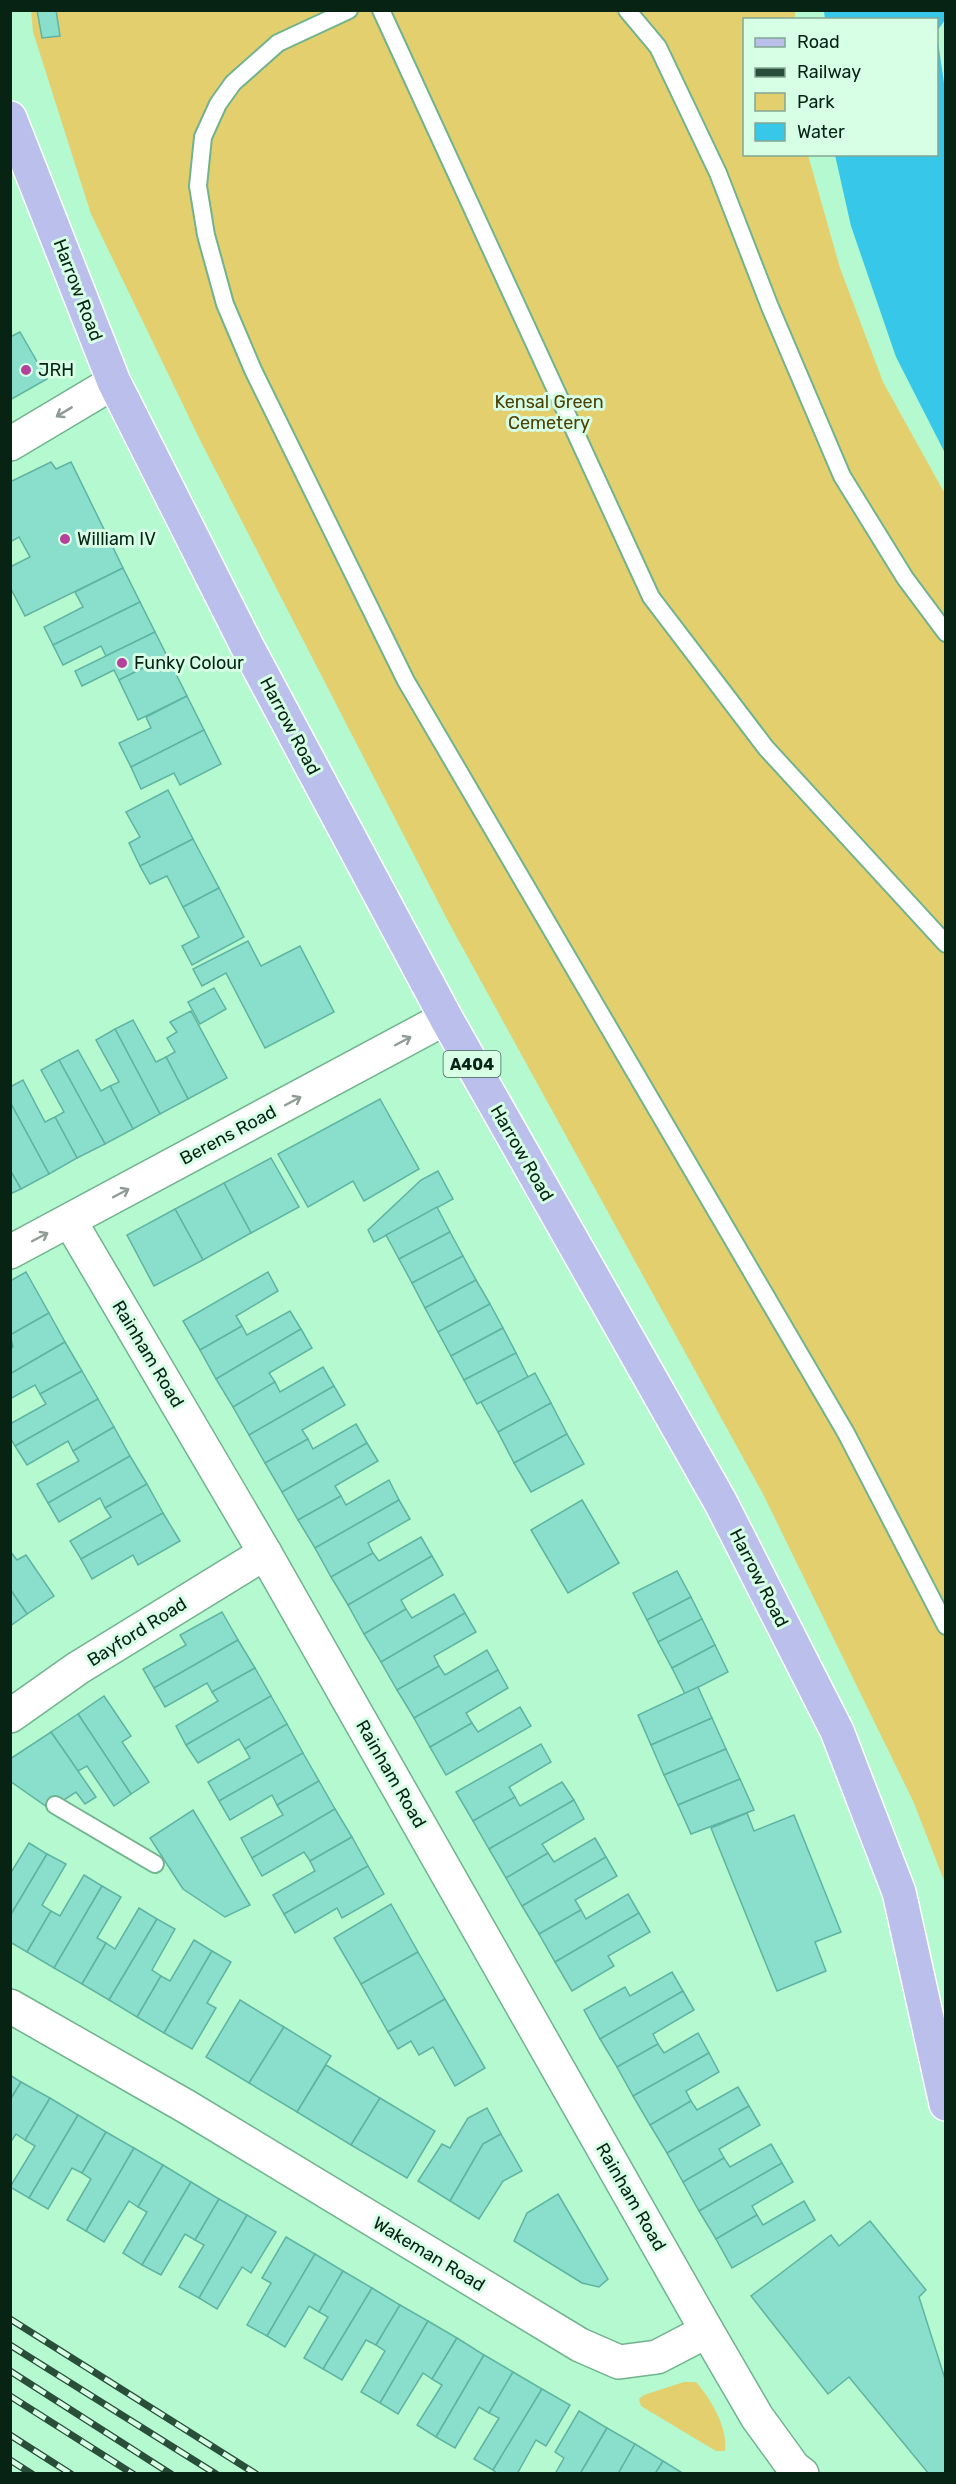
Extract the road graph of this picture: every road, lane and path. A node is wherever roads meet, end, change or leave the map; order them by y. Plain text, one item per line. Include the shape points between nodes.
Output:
1 (349, 10) edge
2 (381, 10) edge
3 (627, 10) edge
4 (10, 118) edge
5 (114, 382) junction
6 (10, 444) edge
7 (945, 633) edge
8 (945, 944) edge
9 (446, 1018) junction
10 (70, 1221) junction
11 (10, 1252) edge
12 (265, 1553) junction
13 (945, 1626) edge
14 (10, 1716) edge
15 (55, 1805) dead end
16 (155, 1864) dead end
17 (10, 2006) edge
18 (945, 2104) edge
19 (707, 2331) junction
20 (802, 2474) edge

1 - 13 lane via 278,43 233,83 203,137 198,186 225,304 253,370 406,681 846,1433
2 - 8 lane via 651,597 766,748
3 - 7 lane via 658,47 718,172 770,308 842,476 905,578
4 - 5 main road, Harrow Road / A404
5 -> 6 street
5 - 9 main road, Harrow Road / A404 via 248,646
10 -> 9 street, Berens Road
9 - 18 main road, Harrow Road / A404 via 721,1503 837,1731 898,1892
11 -> 10 street, Berens Road
10 - 12 street, Rainham Road
12 - 14 street, Bayford Road via 78,1668
12 - 19 street, Rainham Road
15 - 16 lane
17 - 19 street, Wakeman Road via 187,2107 580,2345 619,2362 657,2357
19 - 20 street via 757,2417

